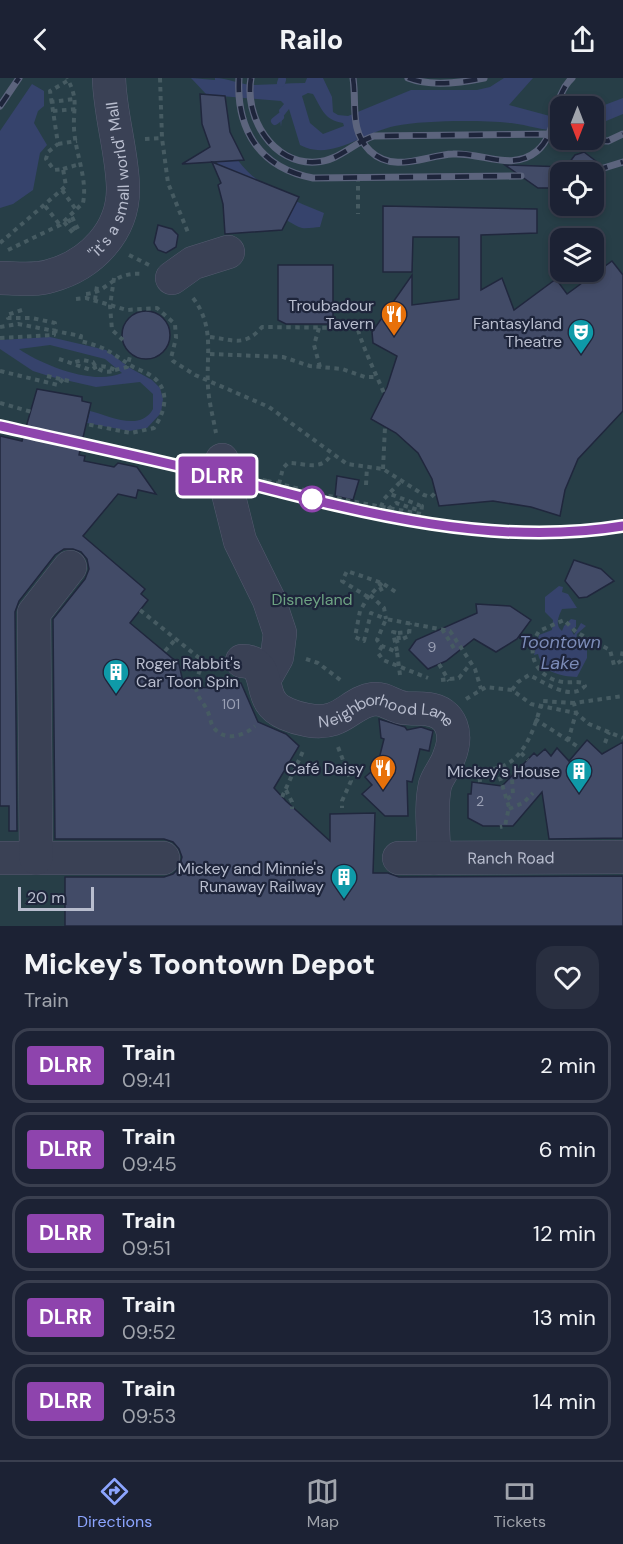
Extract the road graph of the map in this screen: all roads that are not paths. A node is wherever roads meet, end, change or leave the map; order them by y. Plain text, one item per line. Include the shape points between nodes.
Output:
1 (110, 78) edge
2 (228, 252) dead end
3 (182, 270) road end
4 (0, 279) edge
5 (224, 471) dead end
6 (70, 567) dead end
7 (623, 857) edge
8 (0, 858) edge
9 (36, 858) junction
10 (164, 858) dead end
11 (399, 858) dead end
12 (434, 858) junction

1 - 4 street, "it's a small world" Mall via 123,190 115,224 82,233 77,265 48,277
2 - 3 street
5 - 12 street, Neighborhood Lane via 240,541 269,600 280,633 262,664 270,701 276,708 332,717 379,699 402,708 435,710 448,718 453,734 449,757 435,787
6 - 9 street via 34,613
7 - 12 street, Ranch Road
8 - 9 street
9 - 10 street
11 - 12 street, Ranch Road

